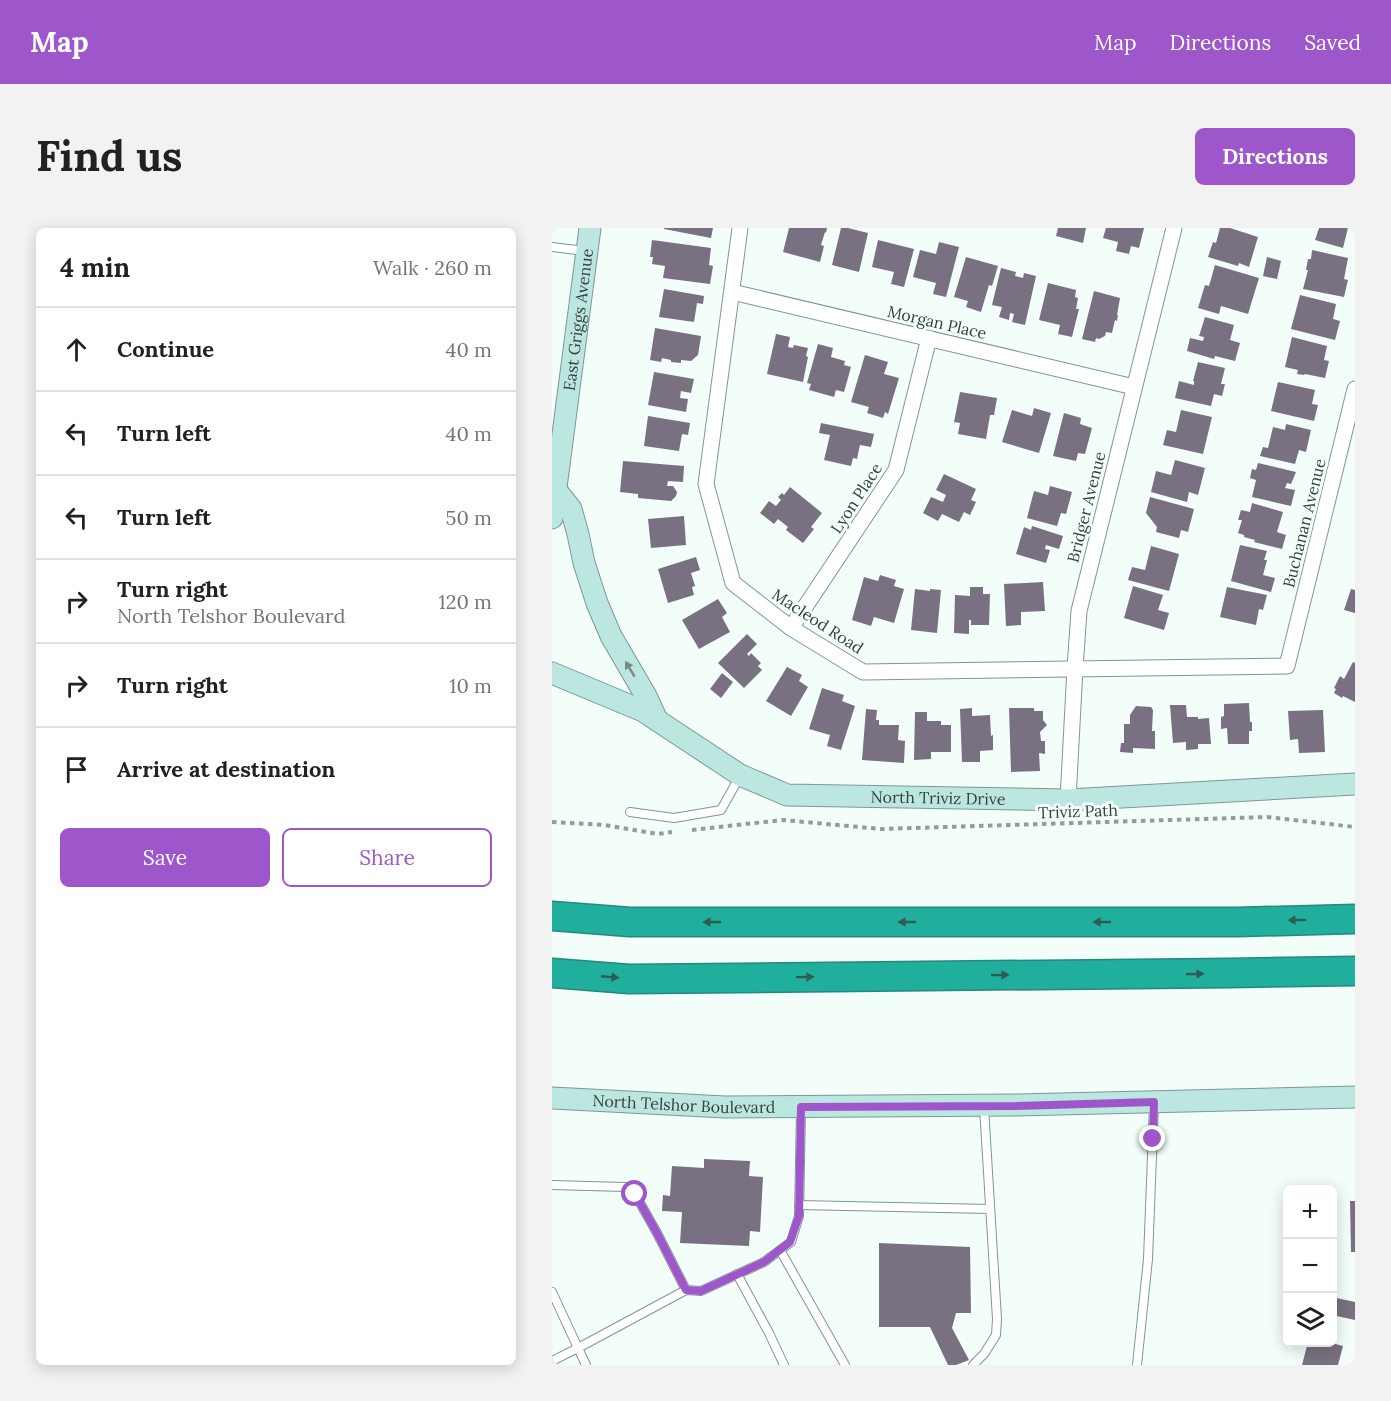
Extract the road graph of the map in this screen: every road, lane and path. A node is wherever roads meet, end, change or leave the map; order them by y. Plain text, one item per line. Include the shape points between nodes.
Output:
1 (590, 228) edge
2 (740, 228) edge
3 (1173, 228) edge
4 (552, 247) edge
5 (587, 252) junction
6 (732, 292) junction
7 (929, 338) junction
8 (1134, 387) junction
9 (1355, 389) edge
10 (556, 464) edge
11 (556, 490) junction
12 (552, 518) edge
13 (791, 628) junction
14 (1287, 666) joint
15 (1075, 668) junction
16 (552, 673) edge
17 (657, 720) junction
18 (740, 775) junction
19 (1355, 784) edge
20 (1068, 800) junction
21 (630, 812) dead end
22 (552, 822) edge
23 (1355, 827) edge
24 (552, 916) edge
25 (1355, 919) edge
26 (1355, 971) edge
27 (552, 973) edge
28 (1355, 1097) edge
29 (552, 1098) edge
30 (1154, 1102) junction
31 (984, 1106) junction
32 (801, 1107) junction
33 (552, 1185) edge
34 (799, 1206) junction
35 (990, 1209) junction
36 (780, 1250) junction
37 (737, 1274) junction
38 (686, 1290) junction
39 (552, 1292) edge
40 (578, 1348) junction
41 (552, 1361) edge
42 (586, 1365) edge
43 (784, 1365) edge
44 (845, 1365) edge
45 (973, 1365) edge
46 (1137, 1365) edge

1 - 5 street, East Griggs Avenue
2 - 6 street, Macleod Road
3 - 8 street, Bridger Avenue
4 - 5 lane
5 - 10 street, East Griggs Avenue
6 - 7 street, Morgan Place
6 - 13 street, Macleod Road via 705,484 732,583
7 - 8 street, Morgan Place
7 - 13 street, Lyon Place via 896,470
8 - 15 street, Bridger Avenue via 1080,611
9 - 14 street, Buchanan Avenue
10 - 11 street, East Griggs Avenue
11 - 12 street, East Griggs Avenue
17 -> 11 street via 611,636 584,563 571,509
13 - 15 street, Macleod Road via 863,672
14 - 15 street, Macleod Road
15 - 20 street, Bridger Avenue
16 - 17 street, North Triviz Drive
17 - 18 street, North Triviz Drive
18 - 20 street, North Triviz Drive via 787,795
18 - 21 lane via 721,810 674,818
19 - 20 street, North Triviz Drive
22 - 23 path, Triviz Path via 658,834 783,820 882,829 1267,817
25 -> 24 highway via 630,922
27 -> 26 highway via 641,979
28 - 30 street, North Telshor Boulevard
29 - 32 street, North Telshor Boulevard
30 - 31 street, North Telshor Boulevard
30 - 46 lane via 1148,1259
31 - 32 street, North Telshor Boulevard
31 - 35 lane
32 - 34 lane
33 - 38 lane via 625,1187 635,1194
34 - 35 lane
34 - 36 lane via 790,1242
35 - 45 lane via 996,1335
36 - 37 lane
36 - 44 lane
37 - 38 lane via 701,1291
37 - 43 lane
38 - 40 lane
39 - 40 lane
40 - 41 lane
40 - 42 lane

